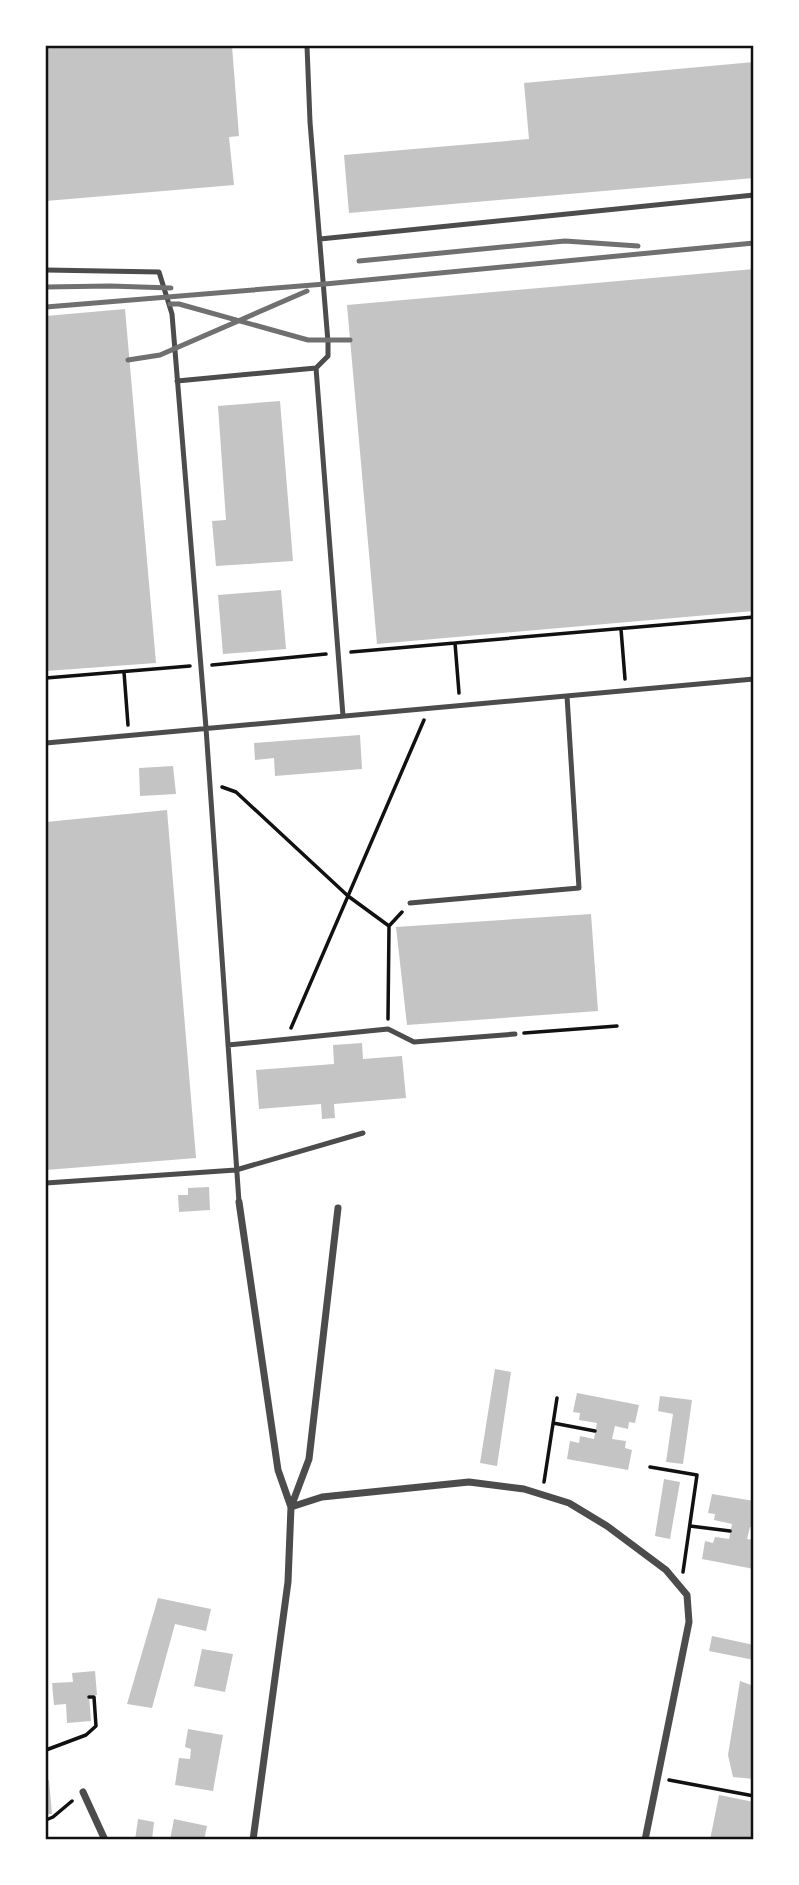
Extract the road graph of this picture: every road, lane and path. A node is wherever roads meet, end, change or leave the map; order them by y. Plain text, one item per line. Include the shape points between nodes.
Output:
1 (307, 46) edge
2 (754, 195) edge
3 (320, 239) junction
4 (46, 270) edge
5 (316, 368) junction
6 (177, 381) junction
7 (754, 617) edge
8 (621, 629) junction
9 (455, 643) junction
10 (337, 653) junction
11 (124, 672) dead end
12 (754, 679) edge
13 (626, 691) junction
14 (567, 696) junction
15 (460, 706) junction
16 (429, 708) junction
17 (343, 716) junction
18 (206, 728) junction
19 (129, 735) junction
20 (46, 743) edge
21 (210, 783) junction
22 (348, 896) junction
23 (410, 904) joint
24 (389, 926) junction
25 (617, 1026) dead end
26 (388, 1029) junction
27 (515, 1034) joint
28 (286, 1039) junction
29 (228, 1045) junction
30 (363, 1133) dead end
31 (236, 1170) junction
32 (46, 1183) edge
33 (239, 1202) joint
34 (338, 1208) dead end
35 (557, 1398) dead end
36 (553, 1423) junction
37 (595, 1431) dead end
38 (650, 1467) dead end
39 (541, 1495) junction
40 (291, 1507) junction
41 (690, 1526) junction
42 (730, 1531) dead end
43 (681, 1588) junction
44 (89, 1697) dead end
45 (46, 1750) edge
46 (656, 1778) junction
47 (83, 1792) joint
48 (754, 1796) edge
49 (46, 1819) edge
50 (105, 1839) edge
51 (253, 1839) edge
52 (645, 1839) edge

1 - 3 lane
2 - 3 lane
3 - 5 lane via 328,356
4 - 6 lane via 159,272 172,314
5 - 6 lane
5 - 10 lane
6 - 18 lane
7 - 8 path
8 - 9 path
8 - 13 path
9 - 10 path
9 - 15 path
10 - 17 lane
11 - 19 path
12 - 13 lane
13 - 14 lane
14 - 15 lane
14 - 23 lane via 579,888
15 - 16 lane
16 - 17 lane
16 - 22 path
17 - 18 lane
18 - 19 lane
18 - 21 lane
19 - 20 lane
21 - 22 path via 236,792
21 - 29 lane
22 - 24 path
22 - 28 path
23 - 24 path
24 - 26 path
25 - 27 path
26 - 27 lane via 414,1042
26 - 28 lane
28 - 29 lane
29 - 31 lane
30 - 31 lane
31 - 32 lane
31 - 33 lane
33 - 40 street via 278,1470
34 - 40 street via 309,1459
35 - 36 path
36 - 37 path
36 - 39 path
38 - 41 path via 697,1475
39 - 40 street via 469,1482 322,1497
39 - 43 street via 569,1503 607,1526 666,1570
40 - 51 street via 288,1582
41 - 42 path
41 - 43 path
43 - 46 street via 687,1595 690,1622
44 - 45 path via 94,1697 96,1726 86,1735
46 - 48 path
46 - 52 street
47 - 49 path
47 - 50 street

